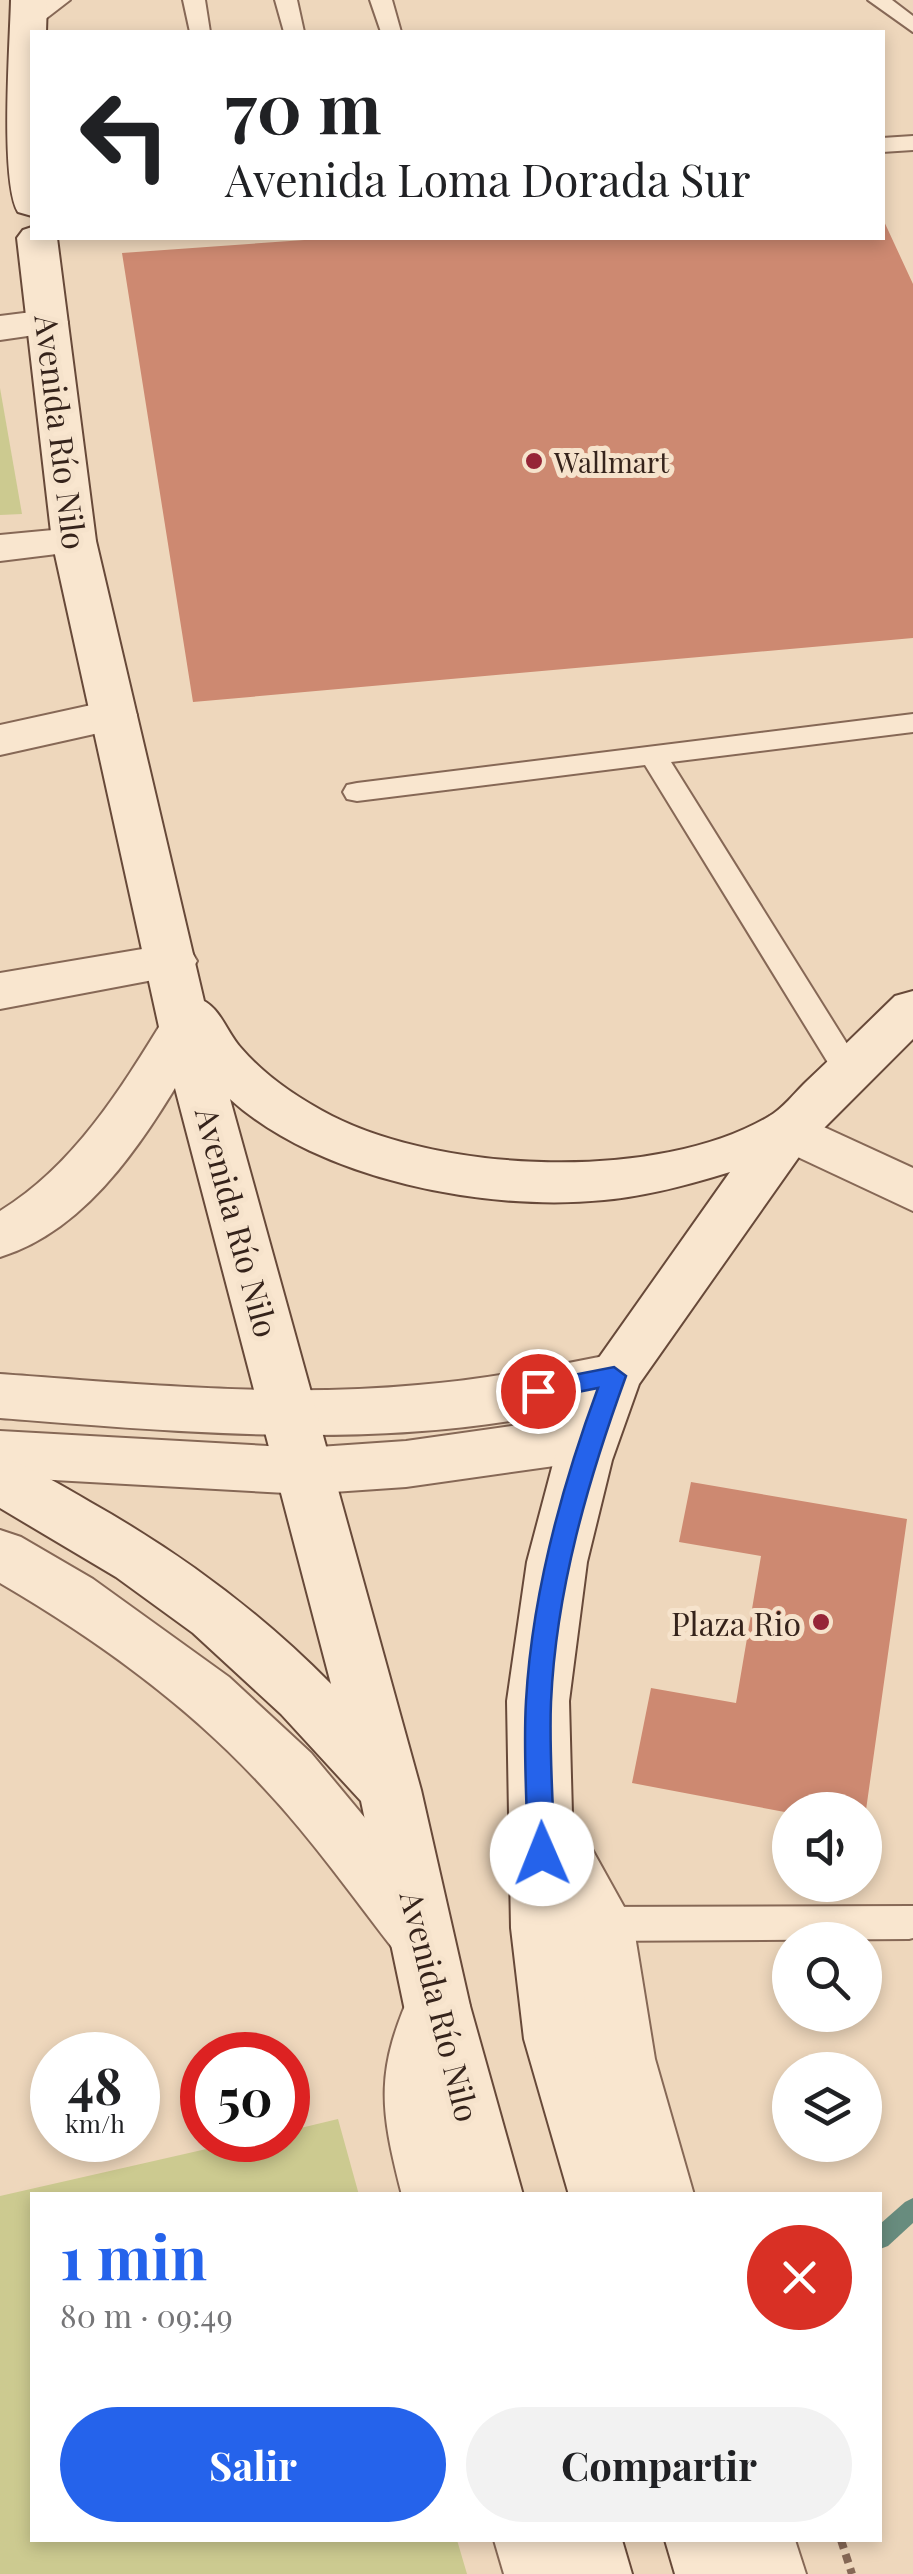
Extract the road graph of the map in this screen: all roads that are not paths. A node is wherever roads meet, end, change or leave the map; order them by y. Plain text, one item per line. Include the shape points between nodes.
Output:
1 (59, 0) edge
2 (194, 0) edge
3 (286, 0) edge
4 (382, 0) edge
5 (879, 0) edge
6 (28, 11) edge
7 (913, 26) edge
8 (200, 30) edge
9 (294, 30) edge
10 (390, 30) edge
11 (913, 142) edge
12 (885, 145) edge
13 (30, 188) edge
14 (37, 240) edge
15 (24, 325) edge
16 (74, 541) junction
17 (0, 548) edge
18 (114, 715) junction
19 (913, 723) edge
20 (0, 740) edge
21 (654, 758) junction
22 (358, 792) dead end
23 (172, 961) junction
24 (0, 991) edge
25 (913, 1009) edge
26 (186, 1027) junction
27 (849, 1071) junction
28 (789, 1130) junction
29 (913, 1191) edge
30 (0, 1237) edge
31 (614, 1376) junction
32 (0, 1396) edge
33 (289, 1414) junction
34 (590, 1438) junction
35 (0, 1454) edge
36 (304, 1471) junction
37 (0, 1480) edge
38 (0, 1554) edge
39 (390, 1790) junction
40 (908, 1922) dead end
41 (572, 1926) junction
42 (421, 1934) junction
43 (437, 2006) junction
44 (435, 2192) edge
45 (489, 2192) edge
46 (601, 2192) edge
47 (659, 2192) edge
48 (532, 2542) edge
49 (587, 2542) edge
50 (703, 2542) edge
51 (759, 2542) edge
52 (540, 2574) edge
53 (595, 2574) edge
54 (712, 2574) edge
55 (769, 2574) edge

1 - 6 lane
2 - 8 lane
3 - 9 lane
4 - 10 lane
5 - 7 lane
6 - 13 main road
11 - 12 lane
14 - 15 main road, Avenida Río Nilo
15 - 16 main road, Avenida Río Nilo
16 - 17 main road
16 - 18 main road, Avenida Río Nilo
18 - 20 main road
18 - 23 main road, Avenida Río Nilo
19 - 21 lane
21 - 22 lane
21 - 27 lane
23 - 24 main road
23 - 26 main road, Avenida Río Nilo
23 - 28 main road via 195,1022 242,1080 311,1127 398,1162 496,1180 599,1181 700,1163
25 - 27 main road
26 - 30 main road via 127,1124 83,1174
26 - 33 main road, Avenida Río Nilo
27 - 28 main road
28 - 29 main road
28 - 31 main road
31 - 33 main road via 501,1399
31 - 34 main road
32 - 33 main road
33 - 36 main road, Avenida Río Nilo
34 - 36 main road
34 - 41 main road via 557,1562 538,1701 541,1817
35 - 36 main road
36 - 39 main road, Avenida Río Nilo
37 - 39 main road via 124,1550 213,1614 326,1718
38 - 42 main road via 154,1650 271,1753
39 - 42 main road, Avenida Río Nilo
40 - 41 lane
41 - 46 main road via 558,2039
41 - 47 main road via 622,2058
42 - 43 main road, Avenida Río Nilo
43 - 44 main road via 414,2084 414,2115
43 - 45 main road, Avenida Río Nilo
48 - 52 main road
49 - 53 main road
50 - 54 main road
51 - 55 main road

